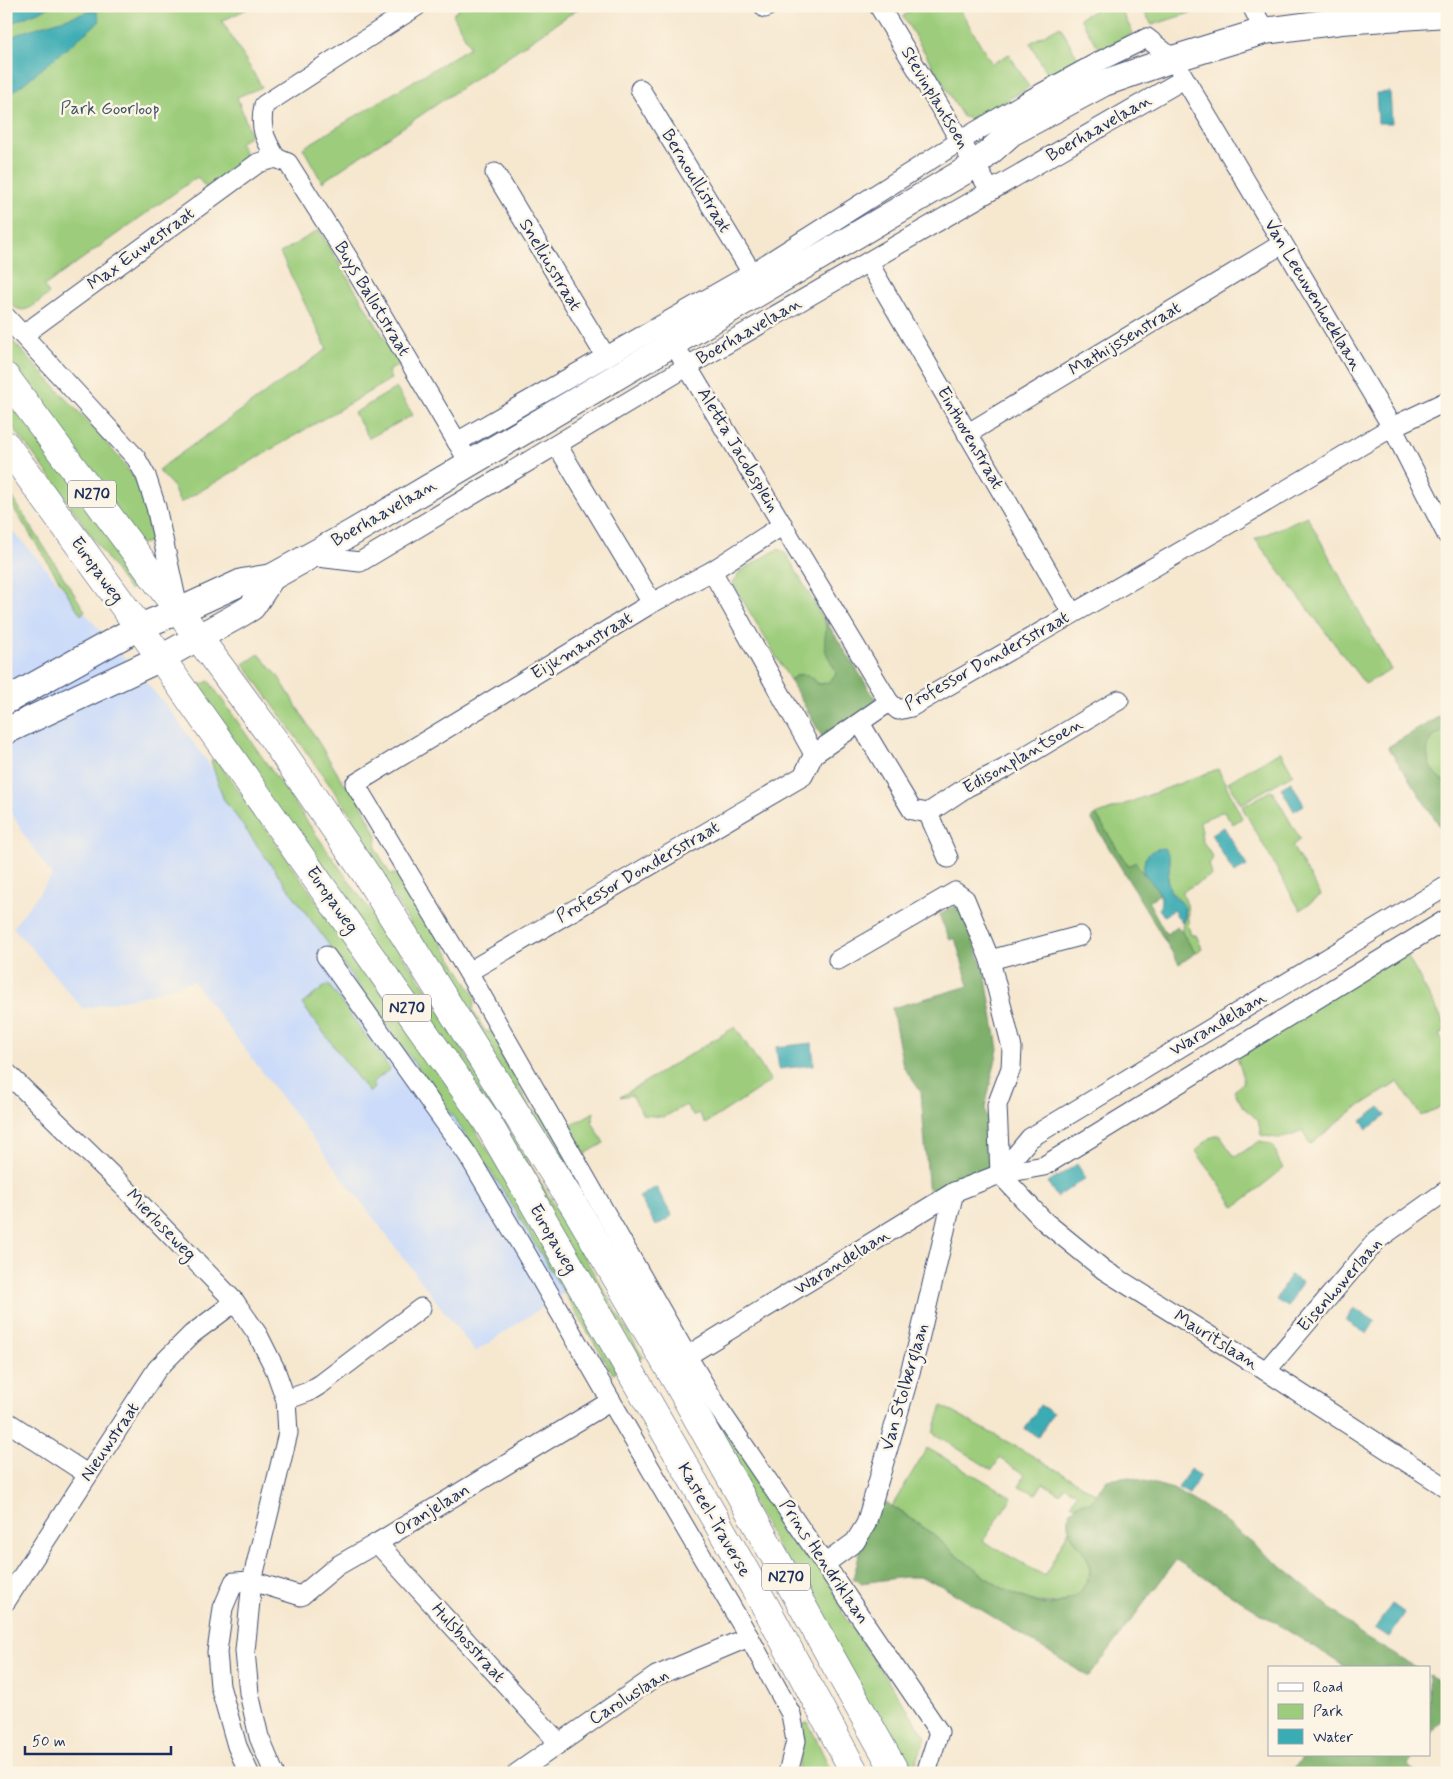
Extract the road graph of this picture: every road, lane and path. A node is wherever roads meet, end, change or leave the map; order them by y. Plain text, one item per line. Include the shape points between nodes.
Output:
1 (417, 6) edge
2 (879, 6) edge
3 (1252, 6) edge
4 (1447, 14) edge
5 (1264, 31) junction
6 (1178, 69) junction
7 (640, 90) dead end
8 (960, 141) junction
9 (276, 158) junction
10 (976, 165) junction
11 (495, 173) dead end
12 (990, 190) junction
13 (1282, 244) junction
14 (868, 262) junction
15 (752, 273) junction
16 (6, 317) edge
17 (668, 333) junction
18 (23, 335) junction
19 (606, 357) junction
20 (688, 366) junction
21 (6, 377) edge
22 (1447, 400) edge
23 (1392, 427) junction
24 (967, 434) junction
25 (457, 442) junction
26 (6, 445) edge
27 (557, 445) junction
28 (470, 464) junction
29 (782, 525) junction
30 (1447, 535) edge
31 (309, 556) junction
32 (712, 571) junction
33 (272, 577) junction
34 (652, 603) junction
35 (179, 611) junction
36 (1072, 613) junction
37 (139, 627) junction
38 (198, 638) junction
39 (161, 658) junction
40 (1119, 700) dead end
41 (6, 701) edge
42 (889, 702) junction
43 (860, 723) junction
44 (6, 731) edge
45 (814, 754) junction
46 (928, 813) junction
47 (948, 858) dead end
48 (1447, 886) edge
49 (1447, 919) edge
50 (1080, 936) dead end
51 (326, 956) dead end
52 (838, 960) dead end
53 (990, 960) junction
54 (468, 972) junction
55 (6, 1072) edge
56 (1000, 1174) junction
57 (1447, 1190) edge
58 (954, 1192) junction
59 (235, 1302) junction
60 (421, 1308) dead end
61 (687, 1356) junction
62 (1266, 1371) junction
63 (629, 1373) joint
64 (677, 1382) joint
65 (286, 1400) junction
66 (611, 1401) junction
67 (6, 1421) edge
68 (87, 1474) junction
69 (1446, 1486) edge
70 (377, 1544) junction
71 (826, 1563) junction
72 (252, 1581) junction
73 (6, 1601) edge
74 (749, 1637) junction
75 (558, 1743) junction
76 (273, 1770) edge
77 (250, 1773) edge
78 (517, 1773) edge
79 (788, 1773) edge
80 (855, 1773) edge
81 (896, 1773) edge
82 (926, 1773) edge

1 - 9 street via 264,105 261,119 265,138
2 - 8 street, Stevinplantsoen
3 - 5 street
4 - 5 main road, Boerhaavelaan via 1341,21
5 - 6 main road, Boerhaavelaan
6 - 8 street, Boerhaavelaan via 1147,38 1040,94
6 - 10 main road, Boerhaavelaan via 1104,82 1012,133
6 - 12 street, Boerhaavelaan
6 - 13 street, Van Leeuwenhoeklaan
7 - 15 street, Bernoullistraat
8 - 10 street, Stevinplantsoen
8 - 15 street, Boerhaavelaan
9 - 18 street, Max Euwestraat via 258,163
9 - 25 street, Buys Ballotstraat via 288,163
10 - 12 street, Stevinplantsoen
10 - 17 main road, Boerhaavelaan
11 - 19 street, Snelliusstraat
12 - 14 street, Boerhaavelaan
13 - 23 street, Van Leeuwenhoeklaan
13 - 24 street, Mathijssenstraat
14 - 20 street, Boerhaavelaan
14 - 24 street, Einthovenstraat
15 - 17 street, Boerhaavelaan
16 - 18 street, Europaweg
17 - 19 street, Boerhaavelaan
17 - 20 street, Aletta Jacobsplein
17 - 28 main road, Boerhaavelaan
18 - 35 street, Europaweg via 136,458 156,507
19 - 25 street, Boerhaavelaan
20 - 27 street, Boerhaavelaan
20 - 29 street, Aletta Jacobsplein
21 - 35 main road, Europaweg / N270
22 - 23 street, Professor Dondersstraat
23 - 30 street, Van Leeuwenhoeklaan
23 - 36 street, Professor Dondersstraat
24 - 36 street, Einthovenstraat
25 - 28 street, Buys Ballotstraat
26 - 37 main road, Europaweg / N270
27 - 31 street, Boerhaavelaan via 360,562
27 - 34 street, Eijkmanstraat
28 - 31 main road, Boerhaavelaan
29 - 32 street, Aletta Jacobsplein
29 - 42 street, Aletta Jacobsplein
31 - 33 main road, Boerhaavelaan
32 - 34 street, Aletta Jacobsplein
32 - 45 street
33 - 35 main road, Boerhaavelaan via 242,582
33 - 38 main road, Boerhaavelaan via 252,607
34 - 54 street, Eijkmanstraat via 354,784
35 - 37 main road, Boerhaavelaan
35 - 38 main road, Europaweg / N270
36 - 42 street, Professor Dondersstraat via 911,707 898,710
37 - 39 main road, Europaweg / N270
37 - 41 main road, Boerhaavelaan
38 - 39 main road, Boerhaavelaan
38 - 64 main road, Europaweg / N270 via 274,740 366,874 578,1212
39 - 44 main road, Boerhaavelaan
39 - 63 main road, Europaweg / N270 via 486,1120
40 - 46 street, Edisonplantsoen via 1004,769 966,787
42 - 43 street, Professor Dondersstraat
43 - 45 street, Professor Dondersstraat
43 - 46 street via 912,810
45 - 54 street, Professor Dondersstraat via 803,776
46 - 47 street
48 - 56 street, Warandelaan via 1030,1138
49 - 56 street, Warandelaan via 1044,1166
50 - 53 street
51 - 66 street, Europaweg via 468,1155
52 - 53 street via 955,892 965,899
53 - 56 street via 1012,1048 1011,1068 997,1105
54 - 61 street
55 - 59 street, Mierloseweg
56 - 58 street, Warandelaan
56 - 62 street, Mauritslaan via 1044,1221 1104,1270
57 - 62 street, Eisenhowerlaan via 1377,1240
58 - 61 street, Warandelaan
58 - 71 street, Van Stolberglaan via 917,1348 866,1524 855,1542
59 - 65 street, Mierloseweg via 258,1335
59 - 68 street, Nieuwstraat via 192,1334 157,1369
60 - 65 street via 321,1384
61 - 71 street, Prins Hendriklaan via 719,1409
62 - 69 street, Mauritslaan
63 - 80 main road, Kasteel-Traverse / N270 via 768,1611
64 - 81 main road, Kasteel-Traverse / N270
65 - 72 street, Mierloseweg via 288,1433
66 - 70 street, Oranjelaan
66 - 74 street, Europaweg
67 - 68 street
68 - 73 street, Nieuwstraat
70 - 72 street, Oranjelaan via 337,1566 301,1596
70 - 75 street, Hulsbosstraat
71 - 82 street, Prins Hendriklaan via 939,1732
72 - 76 street, Mierloseweg via 245,1651 249,1693 259,1737
72 - 77 street, Mierloseweg via 234,1582 223,1608 218,1652 220,1686 228,1718
74 - 75 street, Caroluslaan via 656,1676
74 - 79 street, Europaweg via 791,1714 796,1741
75 - 78 street, Caroluslaan
76 - 77 street, Mierloseweg

